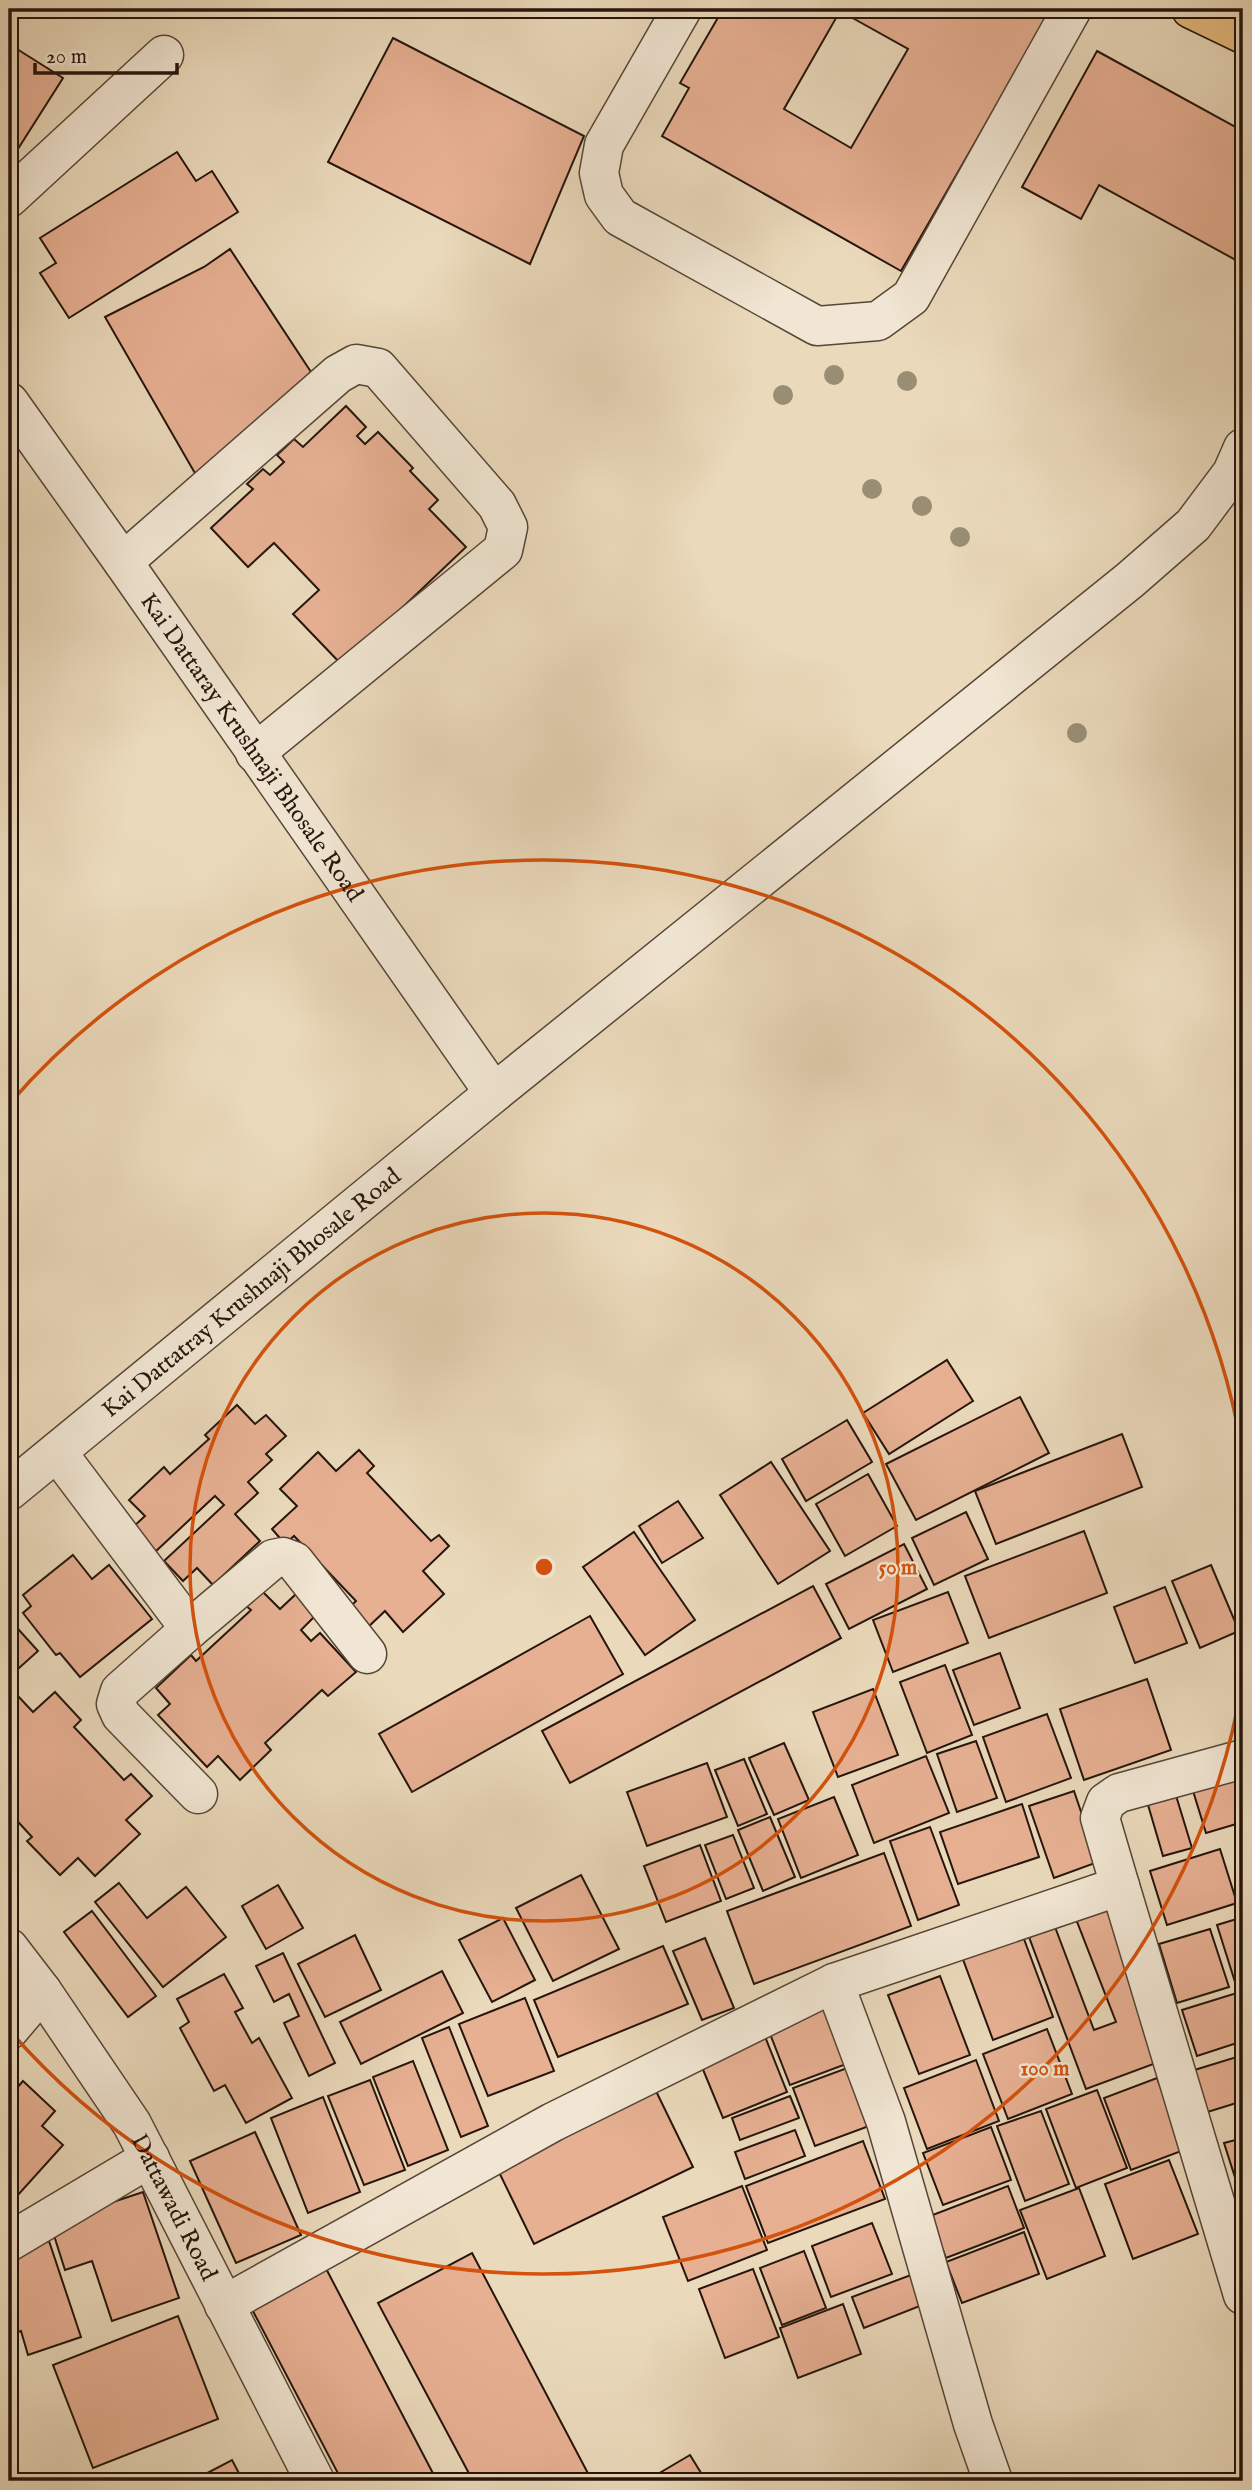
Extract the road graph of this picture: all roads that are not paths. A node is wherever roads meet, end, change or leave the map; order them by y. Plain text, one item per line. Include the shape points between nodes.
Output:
1 (682, 9) edge
2 (1072, 9) edge
3 (1191, 9) edge
4 (1243, 34) edge
5 (164, 55) dead end
6 (9, 198) edge
7 (9, 402) edge
8 (1243, 448) edge
9 (123, 562) junction
10 (255, 753) junction
11 (494, 1094) junction
12 (57, 1451) junction
13 (9, 1491) edge
14 (190, 1629) junction
15 (367, 1654) dead end
16 (1243, 1759) edge
17 (198, 1794) dead end
18 (1119, 1886) junction
19 (9, 1948) edge
20 (834, 1983) junction
21 (42, 1991) junction
22 (9, 2030) edge
23 (150, 2158) junction
24 (9, 2242) edge
25 (1243, 2295) edge
26 (224, 2305) junction
27 (315, 2481) edge
28 (993, 2481) edge

1 - 2 street via 604,145 599,173 604,195 620,217 817,326 878,321 911,298
3 - 4 main road
5 - 6 street
7 - 9 street, Kai Dattaray Krushnaji Bhosale Road
8 - 11 street, Kai Dattatray Krushnaji Bhosale Road via 1232,473 1193,525 1130,580
9 - 10 street, Kai Dattaray Krushnaji Bhosale Road
9 - 10 street via 338,374 356,364 378,368 497,505 508,527 503,550
10 - 11 street, Kai Dattaray Krushnaji Bhosale Road
11 - 12 street, Kai Dattatray Krushnaji Bhosale Road
12 - 13 street, Kai Dattatray Krushnaji Bhosale Road
12 - 14 street
14 - 15 street via 273,1559 283,1557 294,1561
14 - 17 street via 120,1691 116,1704 121,1715
16 - 18 street via 1119,1793 1106,1802 1100,1818
18 - 20 street
18 - 25 street
19 - 21 street, Dattawadi Road
20 - 26 street via 553,2122
20 - 28 street via 886,2122
21 - 22 street
21 - 23 street, Dattawadi Road
23 - 24 street
23 - 26 street, Dattawadi Road
26 - 27 street, Dattawadi Road

